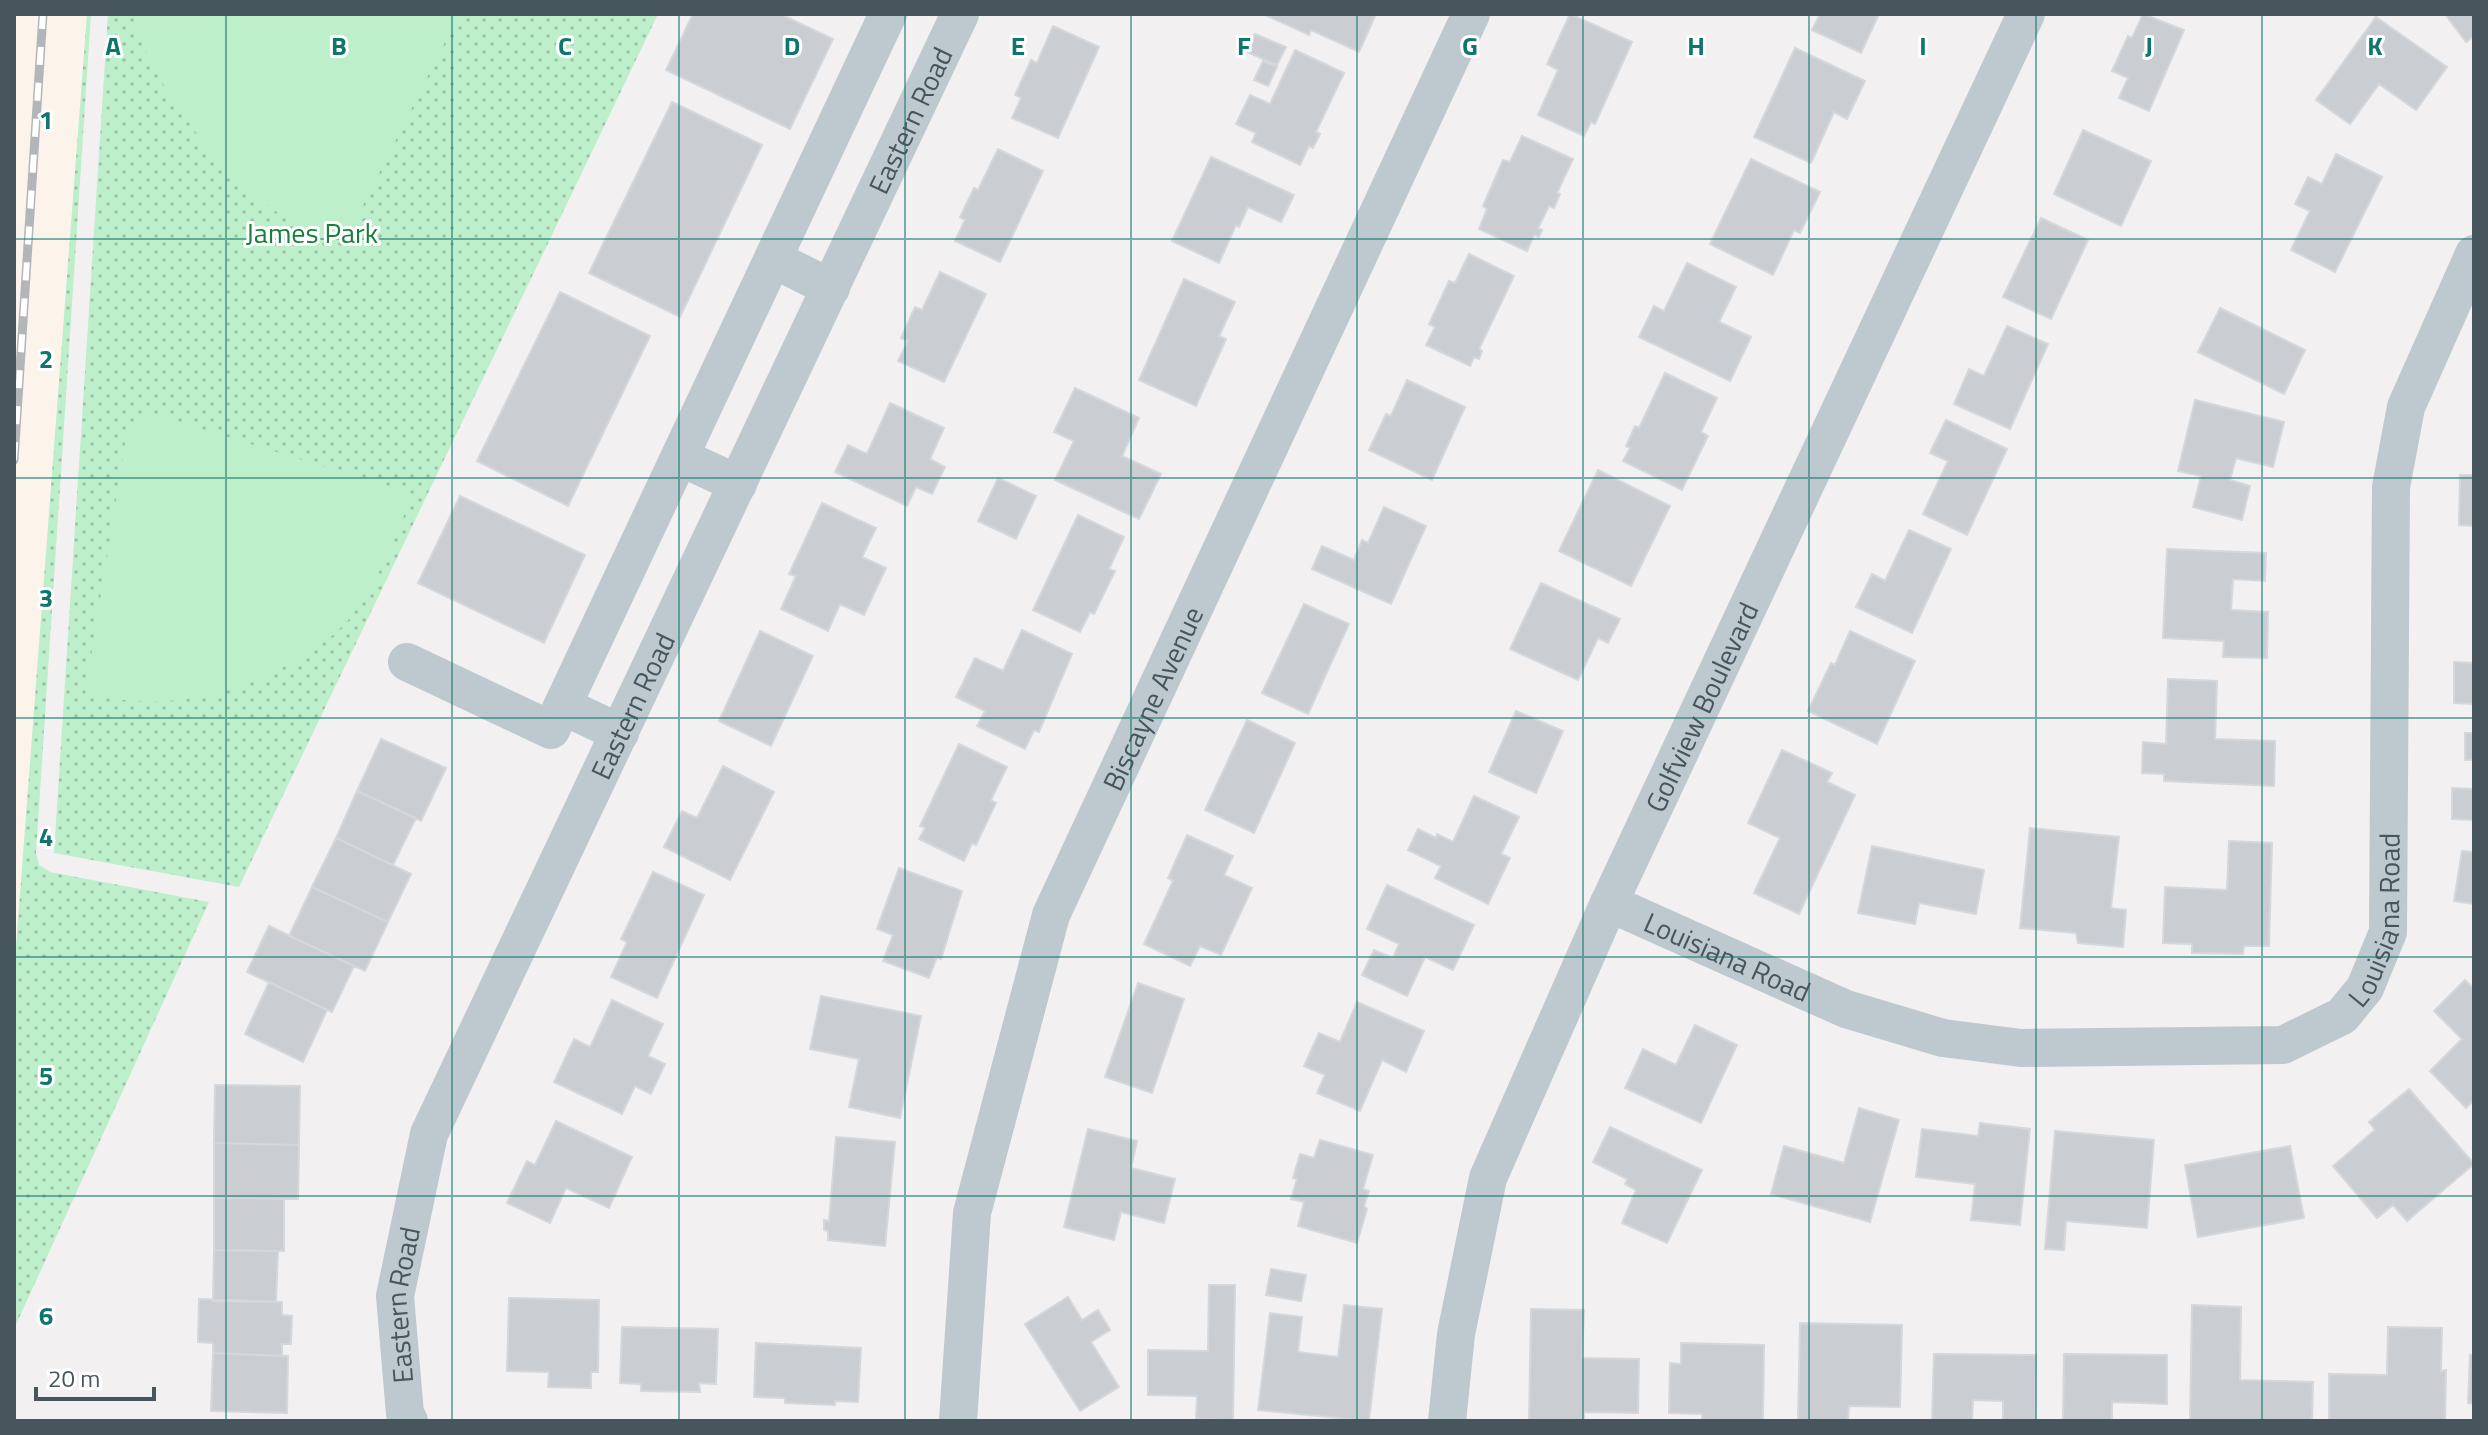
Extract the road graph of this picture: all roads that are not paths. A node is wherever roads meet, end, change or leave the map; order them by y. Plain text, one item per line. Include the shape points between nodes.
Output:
1 (888, 14) edge
2 (1471, 14) edge
3 (2026, 14) edge
4 (958, 15) edge
5 (2474, 254) edge
6 (773, 259) junction
7 (831, 288) junction
8 (680, 457) junction
9 (738, 484) junction
10 (407, 662) dead end
11 (563, 706) junction
12 (620, 733) junction
13 (1609, 903) junction
14 (409, 1421) edge
15 (958, 1421) edge
16 (1447, 1421) edge

1 - 6 street
2 - 15 street, Biscayne Avenue via 1051,915 972,1213
3 - 13 street, Golfview Boulevard
4 - 7 street, Eastern Road
5 - 13 street, Louisiana Road via 2406,407 2391,487 2388,932 2365,988 2342,1016 2283,1045 2021,1048 1943,1038 1846,1009
6 - 7 street
6 - 8 street
7 - 9 street, Eastern Road
8 - 9 street
8 - 11 street
9 - 12 street, Eastern Road
10 - 11 street via 551,730
11 - 12 street
12 - 14 street, Eastern Road via 429,1134 395,1296
13 - 16 street, Golfview Boulevard via 1488,1178 1456,1334

